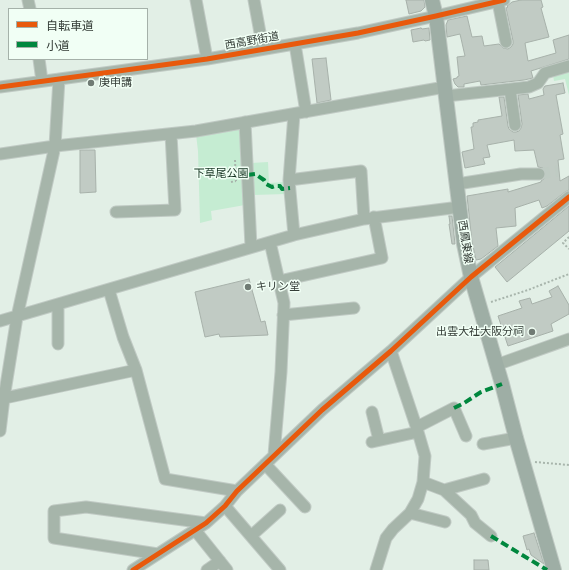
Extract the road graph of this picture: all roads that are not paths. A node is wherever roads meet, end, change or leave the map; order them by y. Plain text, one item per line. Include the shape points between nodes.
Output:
1 (196, 0) edge
2 (254, 0) edge
3 (432, 0) edge
4 (501, 1) edge
5 (436, 16) junction
6 (506, 42) dead end
7 (295, 44) junction
8 (263, 49) junction
9 (207, 59) junction
10 (39, 60) edge
11 (569, 66) edge
12 (59, 79) junction
13 (42, 81) junction
14 (0, 87) edge
15 (510, 90) junction
16 (446, 92) junction
17 (306, 112) junction
18 (294, 114) junction
19 (245, 122) junction
20 (515, 126) dead end
21 (171, 134) junction
22 (56, 146) junction
23 (0, 154) edge
24 (539, 174) tunnel mouth
25 (289, 180) junction
26 (457, 184) junction
27 (569, 197) edge
28 (460, 207) junction
29 (116, 212) dead end
30 (369, 218) junction
31 (294, 235) junction
32 (270, 242) junction
33 (251, 247) junction
34 (471, 277) junction
35 (279, 281) junction
36 (109, 290) junction
37 (58, 305) junction
38 (354, 308) dead end
39 (284, 316) junction
40 (17, 317) junction
41 (0, 321) edge
42 (569, 339) edge
43 (58, 344) dead end
44 (391, 351) junction
45 (496, 365) junction
46 (136, 370) junction
47 (2, 399) edge
48 (372, 412) dead end
49 (417, 429) junction
50 (0, 431) edge
51 (466, 436) dead end
52 (516, 438) junction
53 (483, 444) dead end
54 (274, 455) junction
55 (265, 464) junction
56 (484, 479) dead end
57 (423, 482) junction
58 (444, 490) junction
59 (237, 491) junction
60 (225, 506) junction
61 (305, 507) dead end
62 (280, 510) dead end
63 (410, 513) junction
64 (445, 522) dead end
65 (206, 523) junction
66 (195, 530) junction
67 (251, 536) junction
68 (491, 536) dead end
69 (158, 554) junction
70 (224, 566) edge
71 (134, 570) edge
72 (207, 570) edge
73 (280, 570) edge
74 (376, 570) edge
75 (554, 570) edge

1 - 9 street
2 - 8 street
3 - 5 main road, 西鳳東線
4 - 5 street, 西高野街道
4 - 6 street
5 - 7 street, 西高野街道
5 - 16 main road, 西鳳東線
7 - 8 street, 西高野街道
7 - 17 street
8 - 9 street, 西高野街道
9 - 12 street, 西高野街道
10 - 13 street
11 - 15 street via 545,73 538,83 529,87
12 - 13 street, 西高野街道
12 - 22 street
13 - 14 street, 西高野街道
15 - 16 street
15 - 20 street
16 - 17 street
16 - 26 main road, 西鳳東線
17 - 18 street
18 - 19 street
18 - 25 street
19 - 21 street
19 - 33 street
21 - 22 street
21 - 29 street via 175,210
22 - 23 street
22 - 40 street
24 - 26 street via 521,174
25 - 30 street via 361,171
25 - 31 street
26 - 28 main road, 西鳳東線
27 - 34 street
28 - 30 street
28 - 34 main road, 西鳳東線
30 - 31 street
30 - 35 street via 382,258
31 - 32 street
32 - 33 street
32 - 35 street
33 - 36 street
34 - 44 street
34 - 45 main road, 西鳳東線
35 - 39 street
36 - 37 street
36 - 46 street via 123,338
37 - 40 street
37 - 43 street
38 - 39 street
39 - 54 street
40 - 41 street
40 - 47 street
42 - 45 street
44 - 49 street
44 - 54 street
45 - 52 main road, 西鳳東線
46 - 47 street
46 - 59 street via 165,479
47 - 50 street
48 - 49 street via 375,441
49 - 51 street via 454,408
49 - 57 street via 425,456
52 - 53 street
52 - 75 main road, 西鳳東線
54 - 55 street
55 - 59 street
55 - 61 street
56 - 58 street
57 - 58 street
57 - 63 street via 418,500
58 - 68 street
59 - 60 street
60 - 65 street
60 - 67 street
62 - 67 street
63 - 64 street
63 - 74 street via 386,538
65 - 66 street
65 - 69 street via 86,507 54,511 54,538
66 - 69 street
66 - 70 street
67 - 73 street
69 - 71 street
70 - 72 street

